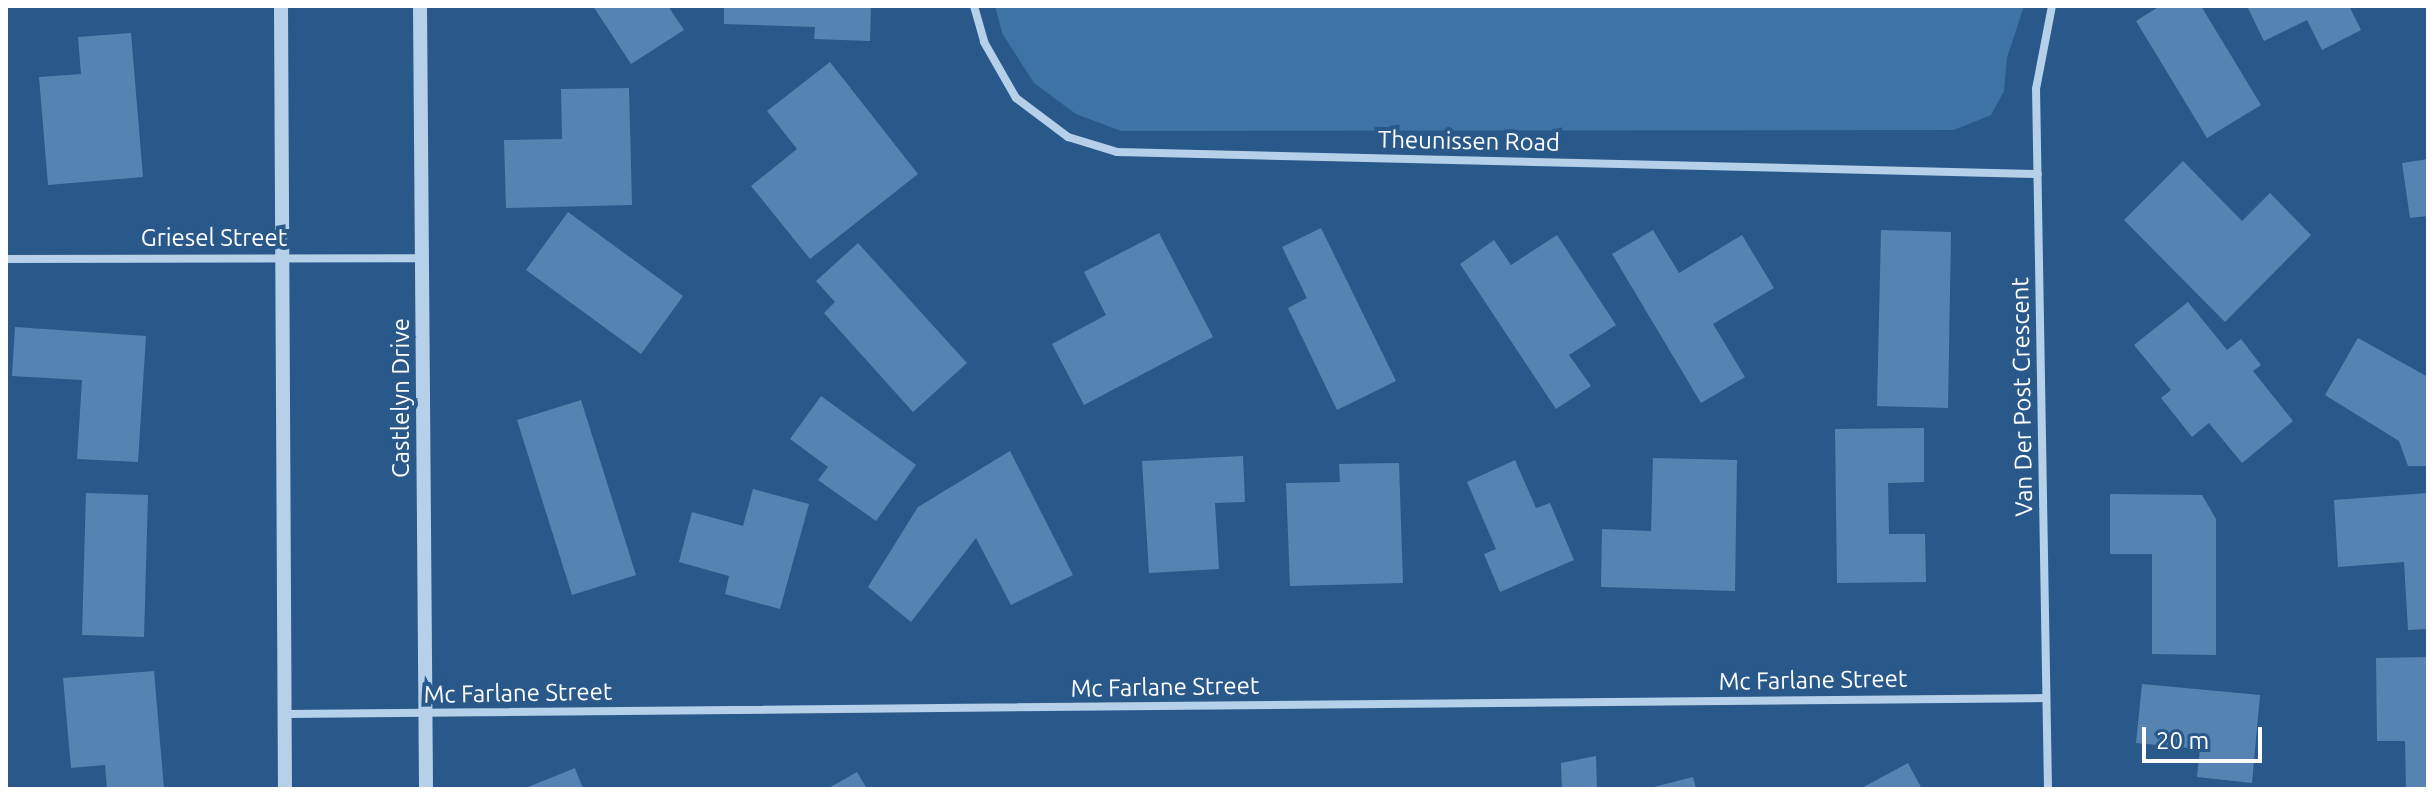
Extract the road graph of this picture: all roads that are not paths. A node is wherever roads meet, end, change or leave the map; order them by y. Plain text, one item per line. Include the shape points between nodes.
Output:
1 (281, 6) edge
2 (420, 6) edge
3 (974, 6) edge
4 (2052, 6) edge
5 (2038, 174) junction
6 (282, 258) junction
7 (422, 258) junction
8 (6, 259) edge
9 (2046, 698) junction
10 (285, 714) junction
11 (426, 714) junction
12 (285, 789) edge
13 (426, 789) edge
14 (2048, 789) edge

1 - 6 street
2 - 7 street, Castlelyn Drive
3 - 5 street, Theunissen Road via 984,42 1016,98 1068,137 1117,152
4 - 5 street, Van Der Post Crescent via 2036,89
5 - 9 street, Van Der Post Crescent
6 - 7 street, Griesel Street
6 - 8 street, Griesel Street
6 - 10 street
7 - 11 street, Castlelyn Drive
9 - 11 street, Mc Farlane Street
9 - 14 street, Van Der Post Crescent
10 - 11 street, Mc Farlane Street
10 - 12 street
11 - 13 street, Castlelyn Drive

